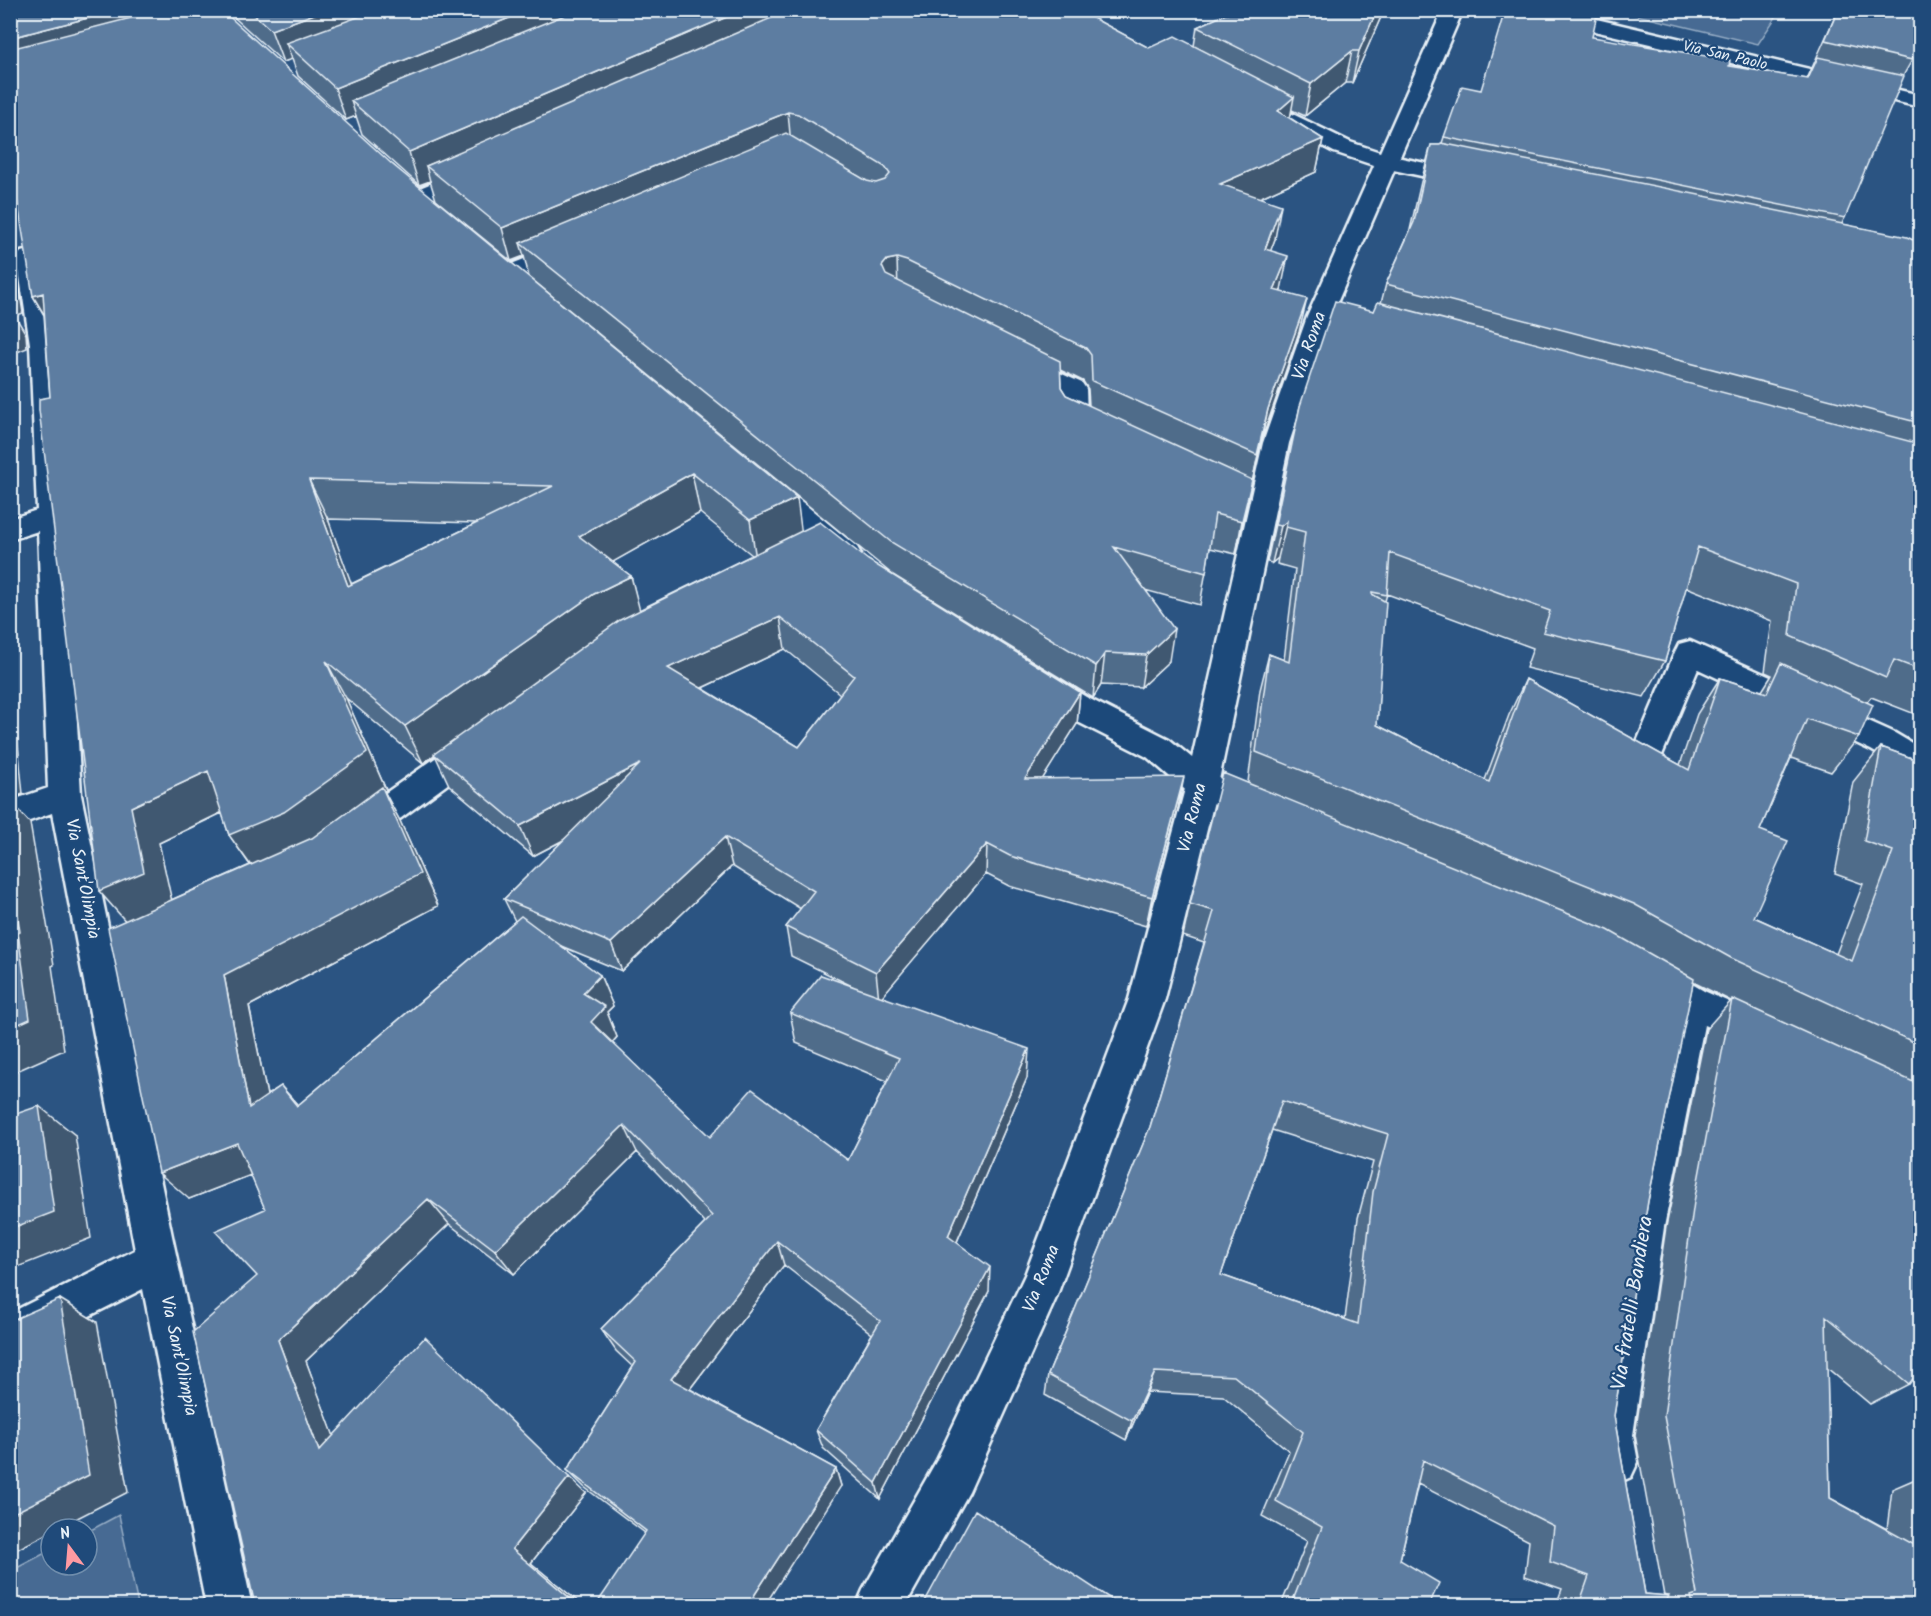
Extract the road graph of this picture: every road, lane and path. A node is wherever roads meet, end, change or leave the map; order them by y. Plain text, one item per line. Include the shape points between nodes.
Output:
1 (1453, 10) edge
2 (1530, 10) edge
3 (1247, 98) edge
4 (1920, 101) edge
5 (1388, 162) junction
6 (495, 163) edge
7 (1491, 184) edge
8 (417, 198) edge
9 (24, 225) edge
10 (590, 239) edge
11 (508, 273) edge
12 (1001, 353) edge
13 (1116, 440) edge
14 (748, 472) edge
15 (51, 516) junction
16 (10, 530) edge
17 (828, 538) junction
18 (796, 554) edge
19 (864, 568) edge
20 (1017, 669) edge
21 (500, 728) edge
22 (1920, 763) edge
23 (1641, 770) edge
24 (1202, 785) junction
25 (65, 795) junction
26 (1253, 806) edge
27 (10, 815) edge
28 (330, 852) edge
29 (1620, 961) edge
30 (1691, 1002) junction
31 (1785, 1046) edge
32 (157, 1260) junction
33 (10, 1335) edge
34 (1623, 1503) edge
35 (230, 1605) edge
36 (879, 1605) edge

1 - 5 street, Via Roma
2 - 4 street, Via San Paolo
3 - 5 street via 1342,147
5 - 7 street
5 - 24 street, Via Roma via 1329,320 1252,503
6 - 8 street
9 - 15 street, Via Sant'Olimpia via 29,322 43,344
10 - 11 street
12 - 13 street via 1073,389 1074,420
14 - 17 street
15 - 16 street
15 - 25 street, Via Sant'Olimpia
17 - 18 street
17 - 19 street
20 - 24 street via 1075,706 1158,748
21 - 28 street
22 - 23 street via 1882,741 1690,652
24 - 26 street
24 - 36 street, Via Roma via 1147,999 1042,1284 953,1476
25 - 27 street
25 - 32 street, Via Sant'Olimpia via 109,953
29 - 30 street
30 - 31 street
30 - 34 street, Via fratelli Bandiera via 1644,1227 1611,1435
32 - 33 street
32 - 35 street, Via Sant'Olimpia

